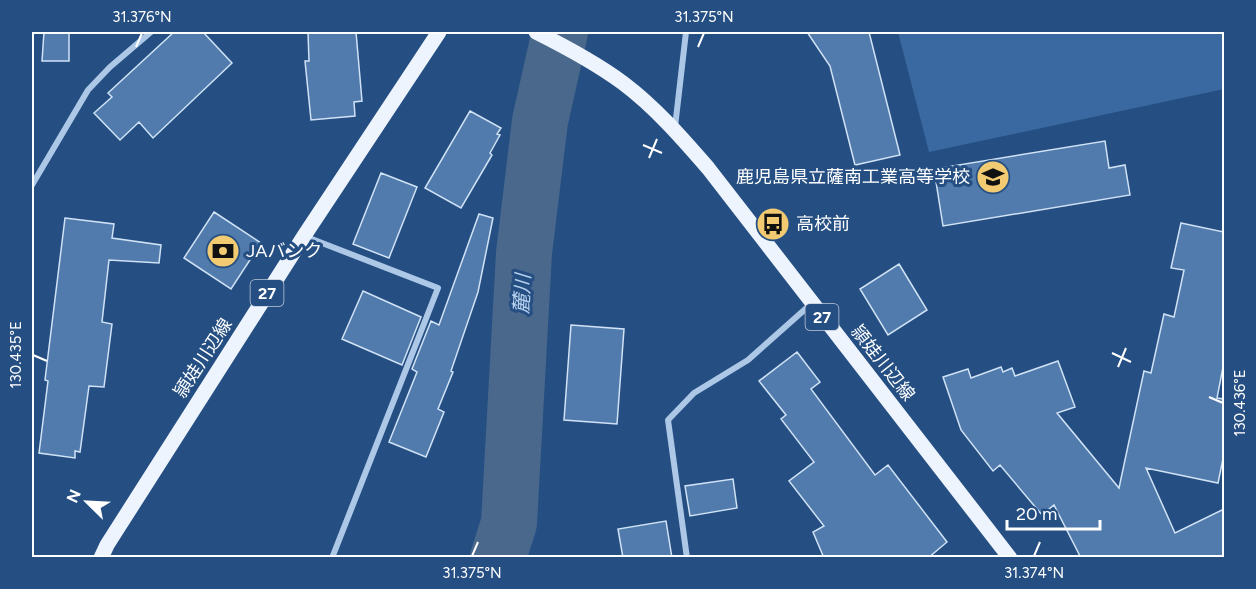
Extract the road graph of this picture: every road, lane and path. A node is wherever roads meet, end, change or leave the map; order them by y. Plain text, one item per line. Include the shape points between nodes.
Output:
1 (151, 32) edge
2 (439, 32) edge
3 (536, 32) edge
4 (686, 32) edge
5 (675, 130) junction
6 (32, 185) edge
7 (304, 236) junction
8 (812, 303) junction
9 (101, 558) edge
10 (332, 558) edge
11 (687, 558) edge
12 (1010, 558) edge

1 - 6 street via 88,90
2 - 7 main road, 頴娃川辺線 / 27
3 - 5 main road, 頴娃川辺線 / 27 via 625,85
4 - 5 street
5 - 8 main road, 頴娃川辺線 / 27
7 - 9 main road, 頴娃川辺線 / 27
7 - 10 street via 438,288
8 - 11 street via 748,360 694,393 668,420
8 - 12 main road, 頴娃川辺線 / 27

